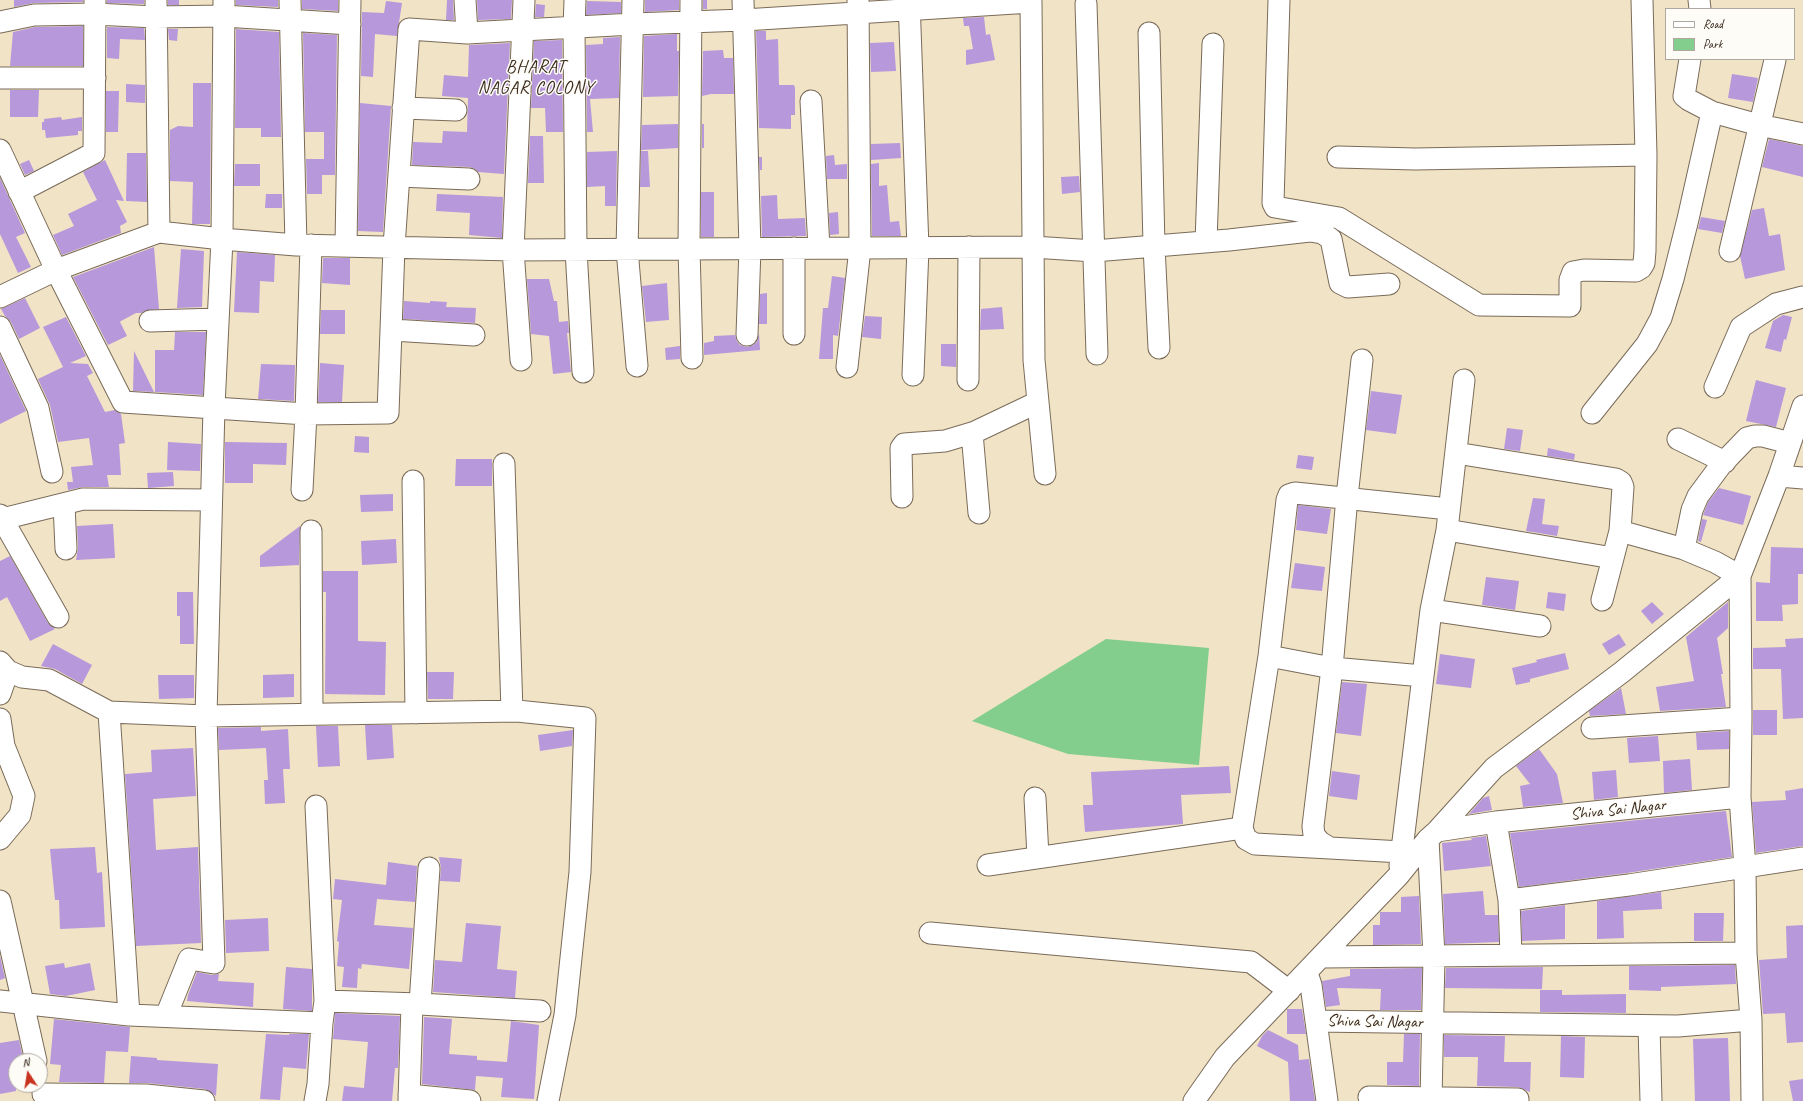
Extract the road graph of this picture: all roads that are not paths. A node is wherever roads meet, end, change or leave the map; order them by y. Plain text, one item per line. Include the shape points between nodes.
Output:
1 (290, 0) edge
2 (350, 0) edge
3 (465, 0) edge
4 (524, 0) edge
5 (575, 0) edge
6 (633, 0) edge
7 (691, 0) edge
8 (1279, 0) edge
9 (1642, 0) edge
10 (1031, 1) edge
11 (1086, 4) dead end
12 (909, 5) edge
13 (34, 7) edge
14 (95, 7) edge
15 (859, 7) edge
16 (156, 8) edge
17 (224, 8) edge
18 (802, 8) edge
19 (744, 10) edge
20 (290, 20) junction
21 (0, 22) edge
22 (692, 22) junction
23 (350, 24) junction
24 (633, 24) junction
25 (574, 27) junction
26 (524, 30) junction
27 (467, 33) junction
28 (1149, 33) dead end
29 (1213, 44) dead end
30 (1690, 60) edge
31 (1775, 60) dead end
32 (0, 78) edge
33 (95, 78) junction
34 (811, 101) dead end
35 (403, 108) junction
36 (456, 110) dead end
37 (1712, 112) junction
38 (1759, 125) junction
39 (1803, 134) edge
40 (0, 150) edge
41 (1646, 155) junction
42 (1338, 157) dead end
43 (399, 176) junction
44 (469, 179) dead end
45 (19, 192) junction
46 (159, 232) junction
47 (222, 239) junction
48 (1206, 242) junction
49 (303, 245) junction
50 (346, 246) junction
51 (1154, 246) junction
52 (394, 247) junction
53 (969, 247) junction
54 (1033, 247) junction
55 (689, 248) junction
56 (750, 248) junction
57 (794, 248) junction
58 (820, 248) junction
59 (860, 248) junction
60 (918, 248) junction
61 (513, 250) junction
62 (576, 250) junction
63 (627, 250) junction
64 (1094, 251) junction
65 (1730, 251) dead end
66 (56, 270) junction
67 (1389, 284) dead end
68 (1803, 296) edge
69 (0, 297) edge
70 (218, 319) junction
71 (150, 321) dead end
72 (0, 327) edge
73 (392, 330) junction
74 (794, 334) dead end
75 (474, 335) dead end
76 (746, 335) dead end
77 (1159, 348) dead end
78 (1097, 354) dead end
79 (692, 358) dead end
80 (522, 360) dead end
81 (1362, 360) dead end
82 (637, 366) dead end
83 (847, 367) dead end
84 (583, 372) dead end
85 (913, 375) dead end
86 (968, 380) dead end
87 (1464, 380) dead end
88 (1715, 387) dead end
89 (1038, 400) junction
90 (1803, 406) edge
91 (214, 407) junction
92 (1592, 413) dead end
93 (306, 414) junction
94 (972, 433) junction
95 (1678, 439) dead end
96 (1790, 443) junction
97 (1456, 453) junction
98 (1725, 462) junction
99 (504, 464) dead end
100 (52, 472) dead end
101 (1045, 474) dead end
102 (1779, 476) junction
103 (1803, 478) edge
104 (413, 481) dead end
105 (302, 490) dead end
106 (902, 497) dead end
107 (1347, 497) junction
108 (211, 500) junction
109 (64, 504) junction
110 (1449, 509) junction
111 (979, 512) dead end
112 (1, 517) edge
113 (1447, 530) junction
114 (311, 531) dead end
115 (1620, 531) junction
116 (66, 549) dead end
117 (1684, 549) junction
118 (1613, 558) junction
119 (1740, 576) junction
120 (1602, 600) dead end
121 (1431, 610) junction
122 (58, 618) dead end
123 (1540, 626) dead end
124 (1268, 656) junction
125 (4, 667) edge
126 (1332, 668) junction
127 (1423, 676) junction
128 (0, 694) edge
129 (107, 711) junction
130 (515, 711) junction
131 (416, 713) junction
132 (312, 714) junction
133 (206, 716) junction
134 (1742, 718) junction
135 (0, 720) edge
136 (1592, 728) dead end
137 (1034, 798) dead end
138 (1740, 798) junction
139 (316, 806) dead end
140 (1496, 822) junction
141 (1242, 828) junction
142 (1433, 835) junction
143 (0, 839) edge
144 (1330, 848) junction
145 (1402, 852) junction
146 (1038, 857) junction
147 (1803, 858) edge
148 (988, 864) dead end
149 (429, 868) dead end
150 (1745, 868) junction
151 (1399, 875) junction
152 (1509, 900) junction
153 (0, 901) edge
154 (930, 933) dead end
155 (1746, 953) junction
156 (1511, 955) junction
157 (1322, 956) junction
158 (1434, 956) junction
159 (1307, 973) junction
160 (1289, 991) junction
161 (0, 1001) edge
162 (325, 1002) junction
163 (24, 1003) junction
164 (416, 1004) junction
165 (540, 1011) dead end
166 (129, 1015) junction
167 (166, 1016) junction
168 (1751, 1020) junction
169 (1316, 1021) junction
170 (322, 1023) junction
171 (1434, 1023) junction
172 (1649, 1026) junction
173 (34, 1053) edge
174 (48, 1091) edge
175 (1369, 1097) dead end
176 (409, 1098) edge
177 (1518, 1099) dead end
178 (1431, 1100) edge
179 (204, 1101) edge
180 (315, 1101) edge
181 (470, 1101) edge
182 (548, 1101) edge
183 (1194, 1101) edge
184 (1327, 1101) edge
185 (1650, 1101) edge
186 (1752, 1101) edge

1 - 20 street
2 - 23 street
3 - 27 street
4 - 26 street
5 - 25 street
6 - 24 street
7 - 22 street
8 - 41 street via 1273,203 1275,207 1339,218 1479,305 1570,306 1570,280 1573,272 1636,271 1641,268 1645,251
9 - 41 street
10 - 12 street
10 - 54 street
11 - 64 street
12 - 15 street
12 - 60 street
13 - 14 street
13 - 21 street
14 - 16 street
14 - 33 street
15 - 18 street
15 - 59 street
16 - 17 street
16 - 46 street
17 - 20 street
17 - 47 street
18 - 19 street
19 - 22 street
19 - 56 street
20 - 23 street
20 - 49 street
22 - 24 street
22 - 55 street
23 - 50 street
24 - 25 street
24 - 63 street
25 - 26 street
25 - 62 street
26 - 27 street
26 - 61 street
27 - 35 street via 408,29
28 - 51 street
29 - 48 street
30 - 37 street via 1684,96
31 - 38 street
32 - 33 street
33 - 45 street via 94,153
34 - 58 street
35 - 36 street
35 - 43 street
37 - 38 street
37 - 92 street via 1688,219 1661,318 1647,344
38 - 39 street
38 - 65 street
40 - 45 street
41 - 42 street via 1415,159
43 - 44 street
43 - 52 street
45 - 66 street
46 - 47 street
46 - 66 street
47 - 49 street
47 - 70 street
48 - 51 street
48 - 67 street via 1310,231 1322,233 1332,239 1340,283 1348,287
49 - 50 street
49 - 93 street
50 - 52 street
51 - 64 street
51 - 77 street
52 - 61 street
52 - 73 street
53 - 54 street
53 - 60 street
53 - 86 street
54 - 64 street
54 - 89 street via 1034,360
55 - 56 street
55 - 63 street
55 - 79 street
56 - 57 street
56 - 76 street
57 - 58 street
57 - 74 street
58 - 59 street
59 - 60 street
59 - 83 street
60 - 85 street
61 - 62 street
61 - 80 street
62 - 63 street
62 - 84 street
63 - 82 street
64 - 78 street
66 - 69 street
66 - 91 street via 123,402
68 - 88 street via 1776,304 1741,327
70 - 71 street
70 - 91 street
72 - 100 street via 38,408
73 - 75 street
73 - 93 street via 388,413
81 - 107 street
87 - 97 street
89 - 94 street
89 - 101 street
90 - 96 street
91 - 93 street
91 - 108 street
93 - 105 street
94 - 106 street via 944,442 904,444 901,448
94 - 111 street
95 - 98 street
96 - 98 street via 1755,436 1747,438
96 - 102 street
97 - 110 street
97 - 115 street via 1616,479 1623,486
98 - 117 street via 1698,496 1692,510
99 - 130 street
102 - 103 street
102 - 119 street
104 - 131 street
107 - 110 street
107 - 124 street via 1295,493 1289,495
107 - 126 street
108 - 109 street via 83,499
108 - 133 street
109 - 112 street
109 - 116 street
110 - 113 street
112 - 122 street
113 - 118 street
113 - 121 street
114 - 132 street
115 - 117 street
115 - 118 street
117 - 119 street
118 - 120 street
119 - 134 street
119 - 142 street via 1622,672 1494,768
121 - 123 street
121 - 127 street
124 - 126 street
124 - 141 street
125 - 128 street
125 - 129 street via 22,677 50,680
126 - 127 street
126 - 144 street via 1313,826 1314,835
127 - 145 street
129 - 133 street
129 - 166 street
130 - 131 street
130 - 182 street via 585,718 580,872 565,1015
131 - 132 street
132 - 133 street
133 - 167 street via 214,963 189,959
134 - 136 street
134 - 138 street
135 - 143 street via 4,746 24,796 20,815
137 - 146 street
138 - 140 street, Shiva Sai Nagar
138 - 150 street
139 - 162 street
140 - 142 street, Shiva Sai Nagar
140 - 152 street
141 - 144 street via 1246,839 1255,844
141 - 146 street
142 - 151 street
142 - 158 street, Shiva Sai Nagar
144 - 145 street
145 - 151 street
146 - 148 street
147 - 150 street
149 - 164 street
150 - 152 street
150 - 155 street
151 - 157 street
152 - 156 street
153 - 163 street
154 - 160 street via 1251,962
155 - 156 street
155 - 168 street
156 - 158 street
157 - 158 street
157 - 159 street
158 - 171 street, Shiva Sai Nagar
159 - 160 street
159 - 169 street, Shiva Sai Nagar
160 - 183 street via 1225,1057
161 - 163 street
162 - 164 street
162 - 170 street
163 - 166 street
163 - 173 street
164 - 165 street
164 - 176 street
166 - 167 street
167 - 170 street
168 - 172 street, Shiva Sai Nagar
168 - 186 street
169 - 171 street, Shiva Sai Nagar
169 - 184 street, Shiva Sai Nagar
170 - 180 street
171 - 172 street, Shiva Sai Nagar
171 - 178 street, Shiva Sai Nagar
172 - 185 street
174 - 179 street via 146,1095
175 - 178 street
176 - 181 street
177 - 178 street

